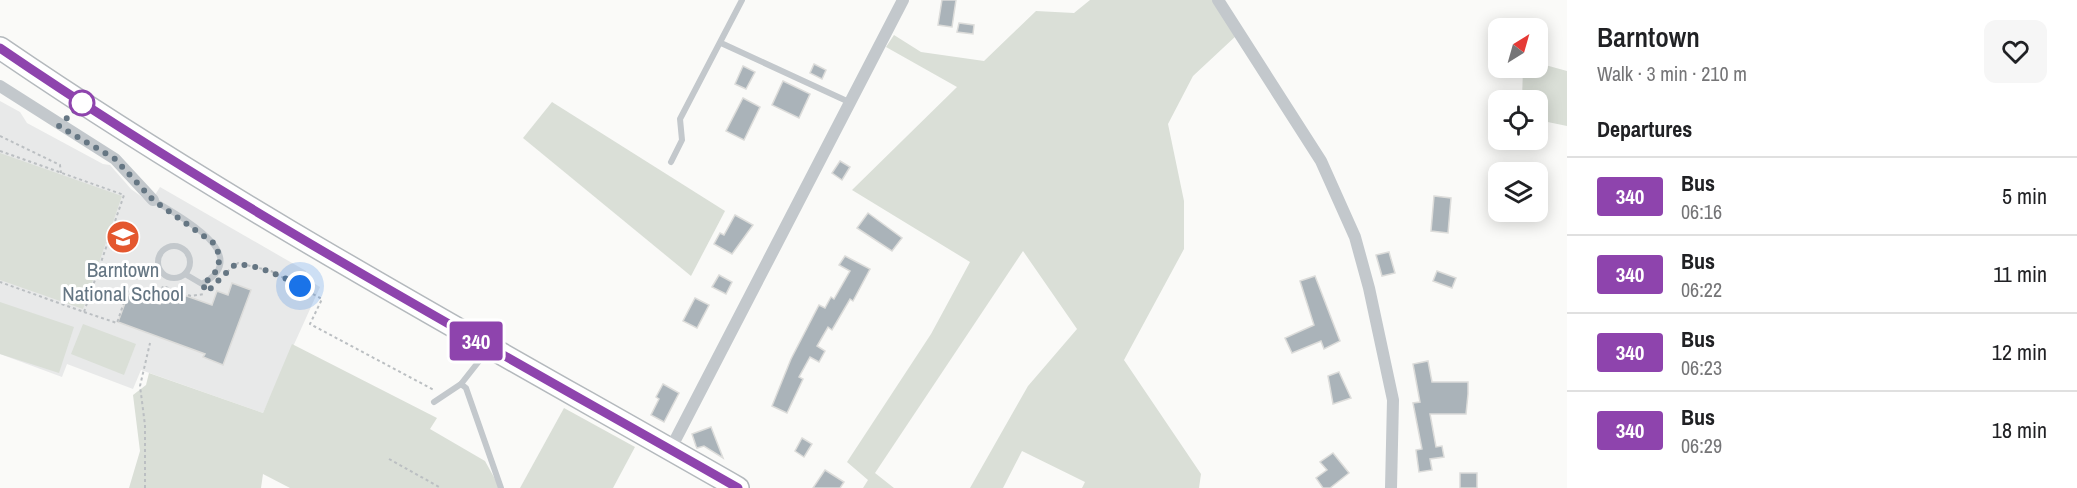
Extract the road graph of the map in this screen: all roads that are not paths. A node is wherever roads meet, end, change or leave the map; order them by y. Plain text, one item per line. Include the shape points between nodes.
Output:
1 (742, 0) edge
2 (903, 0) edge
3 (1218, 0) edge
4 (721, 43) junction
5 (0, 48) edge
6 (0, 86) edge
7 (849, 102) junction
8 (671, 162) dead end
9 (153, 200) joint
10 (185, 274) junction
11 (489, 348) junction
12 (461, 384) junction
13 (434, 402) road end
14 (670, 450) junction
15 (501, 488) edge
16 (738, 488) edge
17 (1391, 488) edge

1 - 4 lane
2 - 7 street
3 - 17 street via 1321,160 1355,237 1394,400
4 - 7 lane
4 - 8 lane via 680,119 682,140
5 - 11 highway via 206,182
6 - 9 street via 115,159
7 - 14 street
9 - 10 lane via 215,244 220,254 219,267 202,284
10 - 10 lane via 176,278 162,273 158,264 164,249 180,247 188,254 190,265
11 - 12 lane
11 - 14 highway
12 - 13 lane
12 - 15 lane via 466,388
14 - 16 highway

